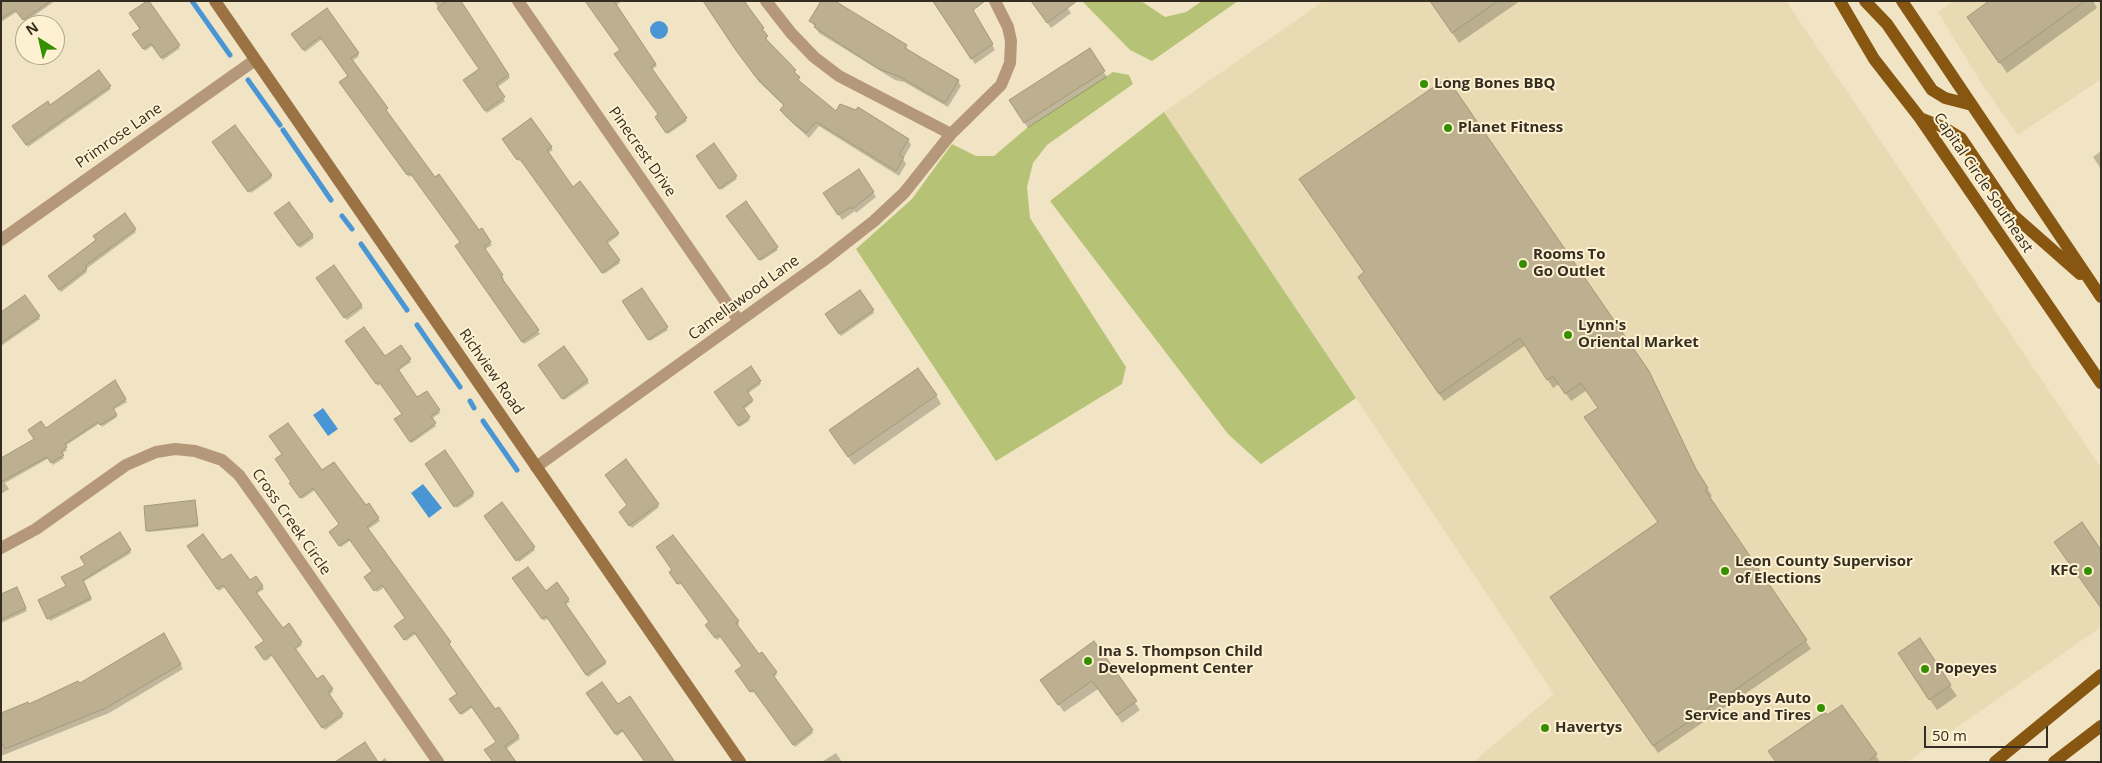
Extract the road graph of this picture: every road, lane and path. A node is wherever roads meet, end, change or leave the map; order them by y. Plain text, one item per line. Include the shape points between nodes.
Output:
1 (215, 1) edge
2 (518, 1) edge
3 (995, 1) edge
4 (1840, 1) edge
5 (1865, 1) edge
6 (1902, 1) edge
7 (768, 2) edge
8 (255, 60) junction
9 (1972, 105) junction
10 (1920, 118) junction
11 (951, 134) junction
12 (1, 240) edge
13 (2093, 286) junction
14 (2101, 297) edge
15 (739, 321) junction
16 (2101, 383) edge
17 (536, 467) junction
18 (1, 548) edge
19 (2101, 675) edge
20 (2101, 726) edge
21 (438, 762) edge
22 (740, 762) edge
23 (1996, 762) edge
24 (2054, 762) edge

1 - 8 street, Richview Road
2 - 15 street, Pinecrest Drive
3 - 11 street, Camellawood Lane via 1008,27 1010,63 1001,85
4 - 10 main road, Capital Circle Southeast via 1874,59
5 - 9 main road via 1887,24 1932,90 1945,98
6 - 9 main road
7 - 11 street via 814,57 839,76
8 - 12 street, Primrose Lane
8 - 17 street, Richview Road
9 - 13 main road
10 - 13 main road via 1961,138 2013,215
10 - 16 main road, Capital Circle Southeast
11 - 15 street, Camellawood Lane via 904,193 874,221
13 - 14 main road
15 - 17 street, Camellawood Lane
17 - 22 street, Richview Road
18 - 21 street, Cross Creek Circle via 36,529 126,465 156,452 195,451 222,460 239,475 267,514
19 - 23 main road
20 - 24 main road

